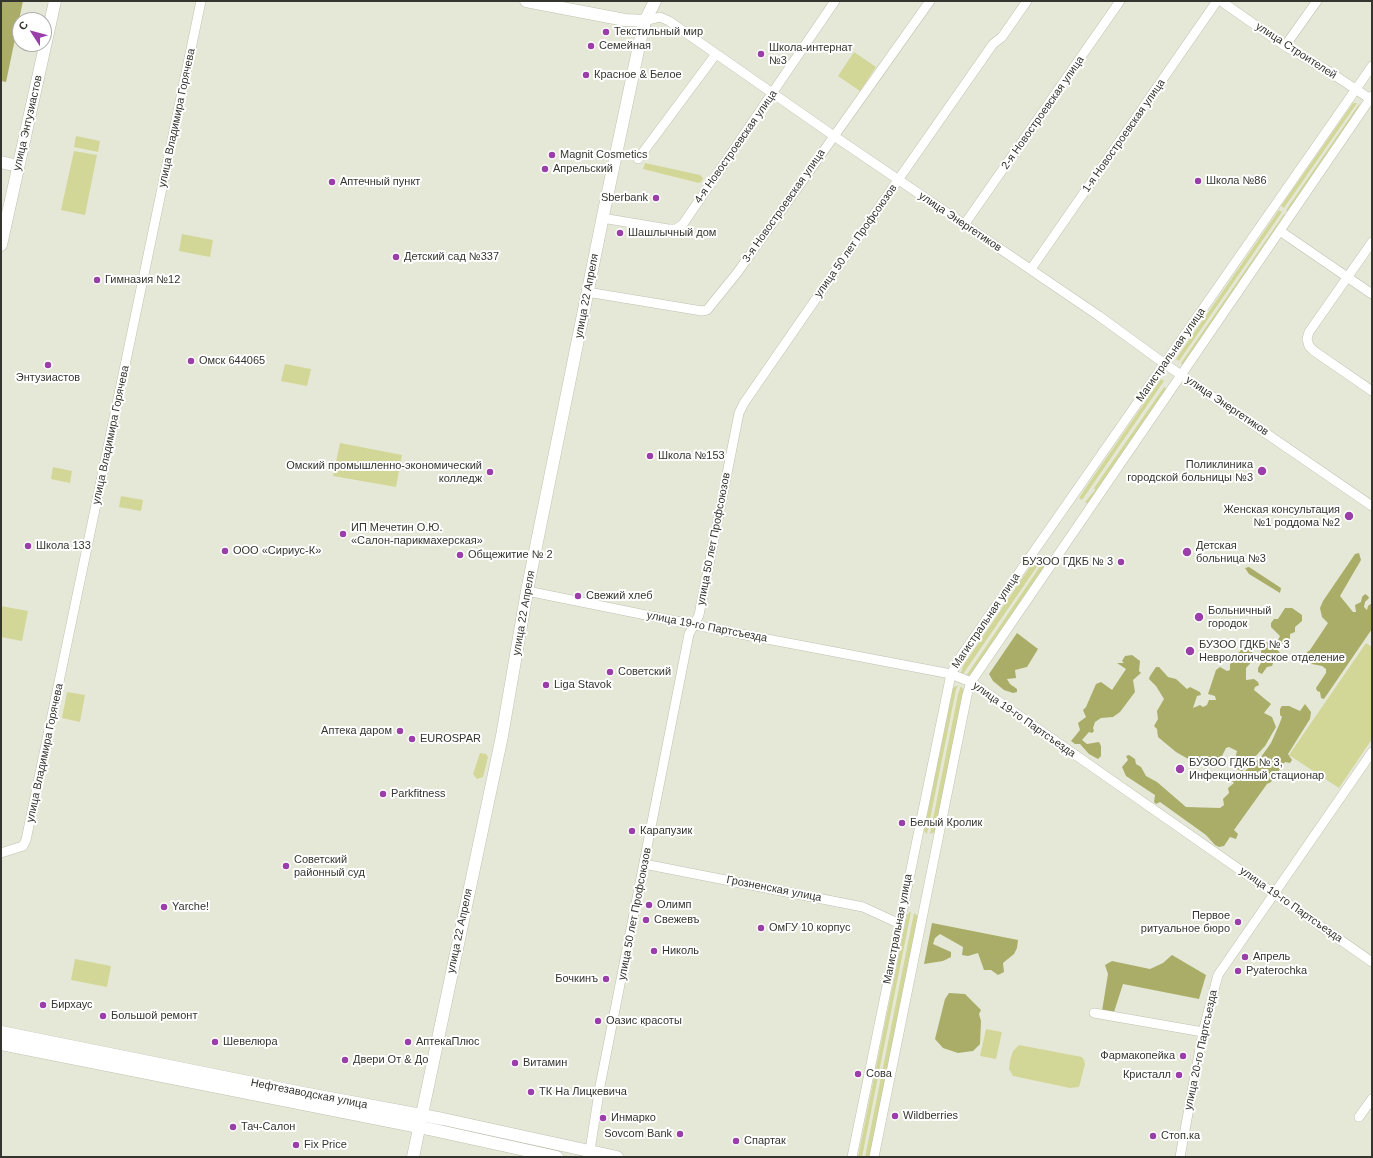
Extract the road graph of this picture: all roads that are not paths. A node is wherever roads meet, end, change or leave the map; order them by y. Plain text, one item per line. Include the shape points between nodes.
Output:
1 (55, 1) edge
2 (201, 1) edge
3 (526, 1) edge
4 (655, 1) edge
5 (835, 1) edge
6 (930, 1) edge
7 (1027, 1) edge
8 (1120, 1) edge
9 (1217, 1) edge
10 (1221, 1) edge
11 (1317, 1) edge
12 (645, 21) junction
13 (1285, 46) junction
14 (716, 54) junction
15 (1372, 66) edge
16 (1356, 89) junction
17 (774, 93) junction
18 (1371, 98) edge
19 (834, 136) junction
20 (638, 159) dead end
21 (1, 162) edge
22 (18, 166) junction
23 (898, 180) junction
24 (602, 218) junction
25 (964, 225) junction
26 (1280, 231) junction
27 (1372, 242) edge
28 (1, 245) edge
29 (1031, 269) junction
30 (1347, 277) junction
31 (587, 292) junction
32 (1372, 294) edge
33 (1165, 364) junction
34 (1181, 375) junction
35 (1372, 391) edge
36 (1372, 506) edge
37 (527, 591) junction
38 (693, 625) junction
39 (951, 674) junction
40 (971, 682) junction
41 (1372, 752) edge
42 (1, 853) edge
43 (644, 864) junction
44 (1275, 894) junction
45 (900, 924) junction
46 (1372, 962) edge
47 (1094, 1013) dead end
48 (1, 1032) edge
49 (1203, 1032) junction
50 (1, 1044) edge
51 (1372, 1099) edge
52 (424, 1100) junction
53 (408, 1112) junction
54 (422, 1115) junction
55 (1359, 1117) dead end
56 (437, 1118) junction
57 (413, 1127) junction
58 (434, 1130) junction
59 (416, 1144) junction
60 (589, 1154) edge
61 (413, 1157) edge
62 (557, 1157) edge
63 (617, 1157) edge
64 (852, 1157) edge
65 (874, 1157) edge
66 (1180, 1157) edge

1 - 22 main road, улица Энтузиастов
2 - 42 street, улица Владимира Горячева via 26,840 23,846
3 - 12 main road, улица Энергетиков via 625,20
4 - 12 main road, улица 22 Апреля
5 - 17 street, 4-я Новостроевская улица
6 - 19 street, 3-я Новостроевская улица
7 - 23 street, улица 50 лет Профсоюзов via 1002,37 993,44
8 - 25 street, 2-я Новостроевская улица
9 - 29 street, 1-я Новостроевская улица
10 - 13 street, улица Строителей
11 - 13 street
12 - 14 street, улица Энергетиков via 660,17 669,21
12 - 24 main road, улица 22 Апреля
13 - 16 street, улица Строителей
14 - 17 street, улица Энергетиков
14 - 20 street
15 - 16 street, Магистральная улица
16 - 18 street, улица Строителей
16 - 33 street, Магистральная улица
17 - 19 street, улица Энергетиков
17 - 24 street, 4-я Новостроевская улица via 683,224 676,229 668,229
18 - 26 street, Магистральная улица
19 - 23 street, улица Энергетиков
19 - 31 street, 3-я Новостроевская улица via 737,273 707,310
21 - 22 main road
22 - 28 main road, улица Энтузиастов
23 - 25 street, улица Энергетиков
23 - 38 street, улица 50 лет Профсоюзов via 742,408 699,615
24 - 31 main road, улица 22 Апреля
25 - 29 street, улица Энергетиков
26 - 30 street
26 - 34 street, Магистральная улица
27 - 30 street
29 - 33 street, улица Энергетиков
30 - 32 street
30 - 35 street via 1309,332 1307,339 1309,346
31 - 37 main road, улица 22 Апреля
33 - 34 street, улица Энергетиков
33 - 39 street, Магистральная улица
34 - 36 street, улица Энергетиков
34 - 40 street, Магистральная улица
37 - 38 street, улица 19-го Партсъезда
37 - 52 main road, улица 22 Апреля via 502,736
38 - 39 street, улица 19-го Партсъезда
38 - 43 street, улица 50 лет Профсоюзов via 689,634
39 - 40 street, улица 19-го Партсъезда
39 - 45 street, Магистральная улица
40 - 44 street, улица 19-го Партсъезда
40 - 65 street, Магистральная улица
41 - 44 street, улица 20-го Партсъезда
43 - 45 street, Грозненская улица via 863,907
43 - 60 street, улица 50 лет Профсоюзов
44 - 46 street, улица 19-го Партсъезда
44 - 49 street, улица 20-го Партсъезда via 1218,976
45 - 64 street, Магистральная улица
47 - 49 street
48 - 53 main road, Нефтезаводская улица
49 - 66 street, улица 20-го Партсъезда
50 - 57 main road, Нефтезаводская улица
51 - 55 street
52 - 53 main road via 417,1108
52 - 54 main road, улица 22 Апреля
52 - 56 main road
53 - 54 main road, Нефтезаводская улица
54 - 56 main road, Нефтезаводская улица
54 - 57 main road, улица 22 Апреля
56 - 60 main road, Нефтезаводская улица
57 - 58 main road, Нефтезаводская улица
57 - 59 main road, улица 22 Апреля
58 - 59 main road via 422,1135
58 - 62 main road, Нефтезаводская улица
59 - 61 main road, улица 22 Апреля
60 - 63 main road, Нефтезаводская улица

